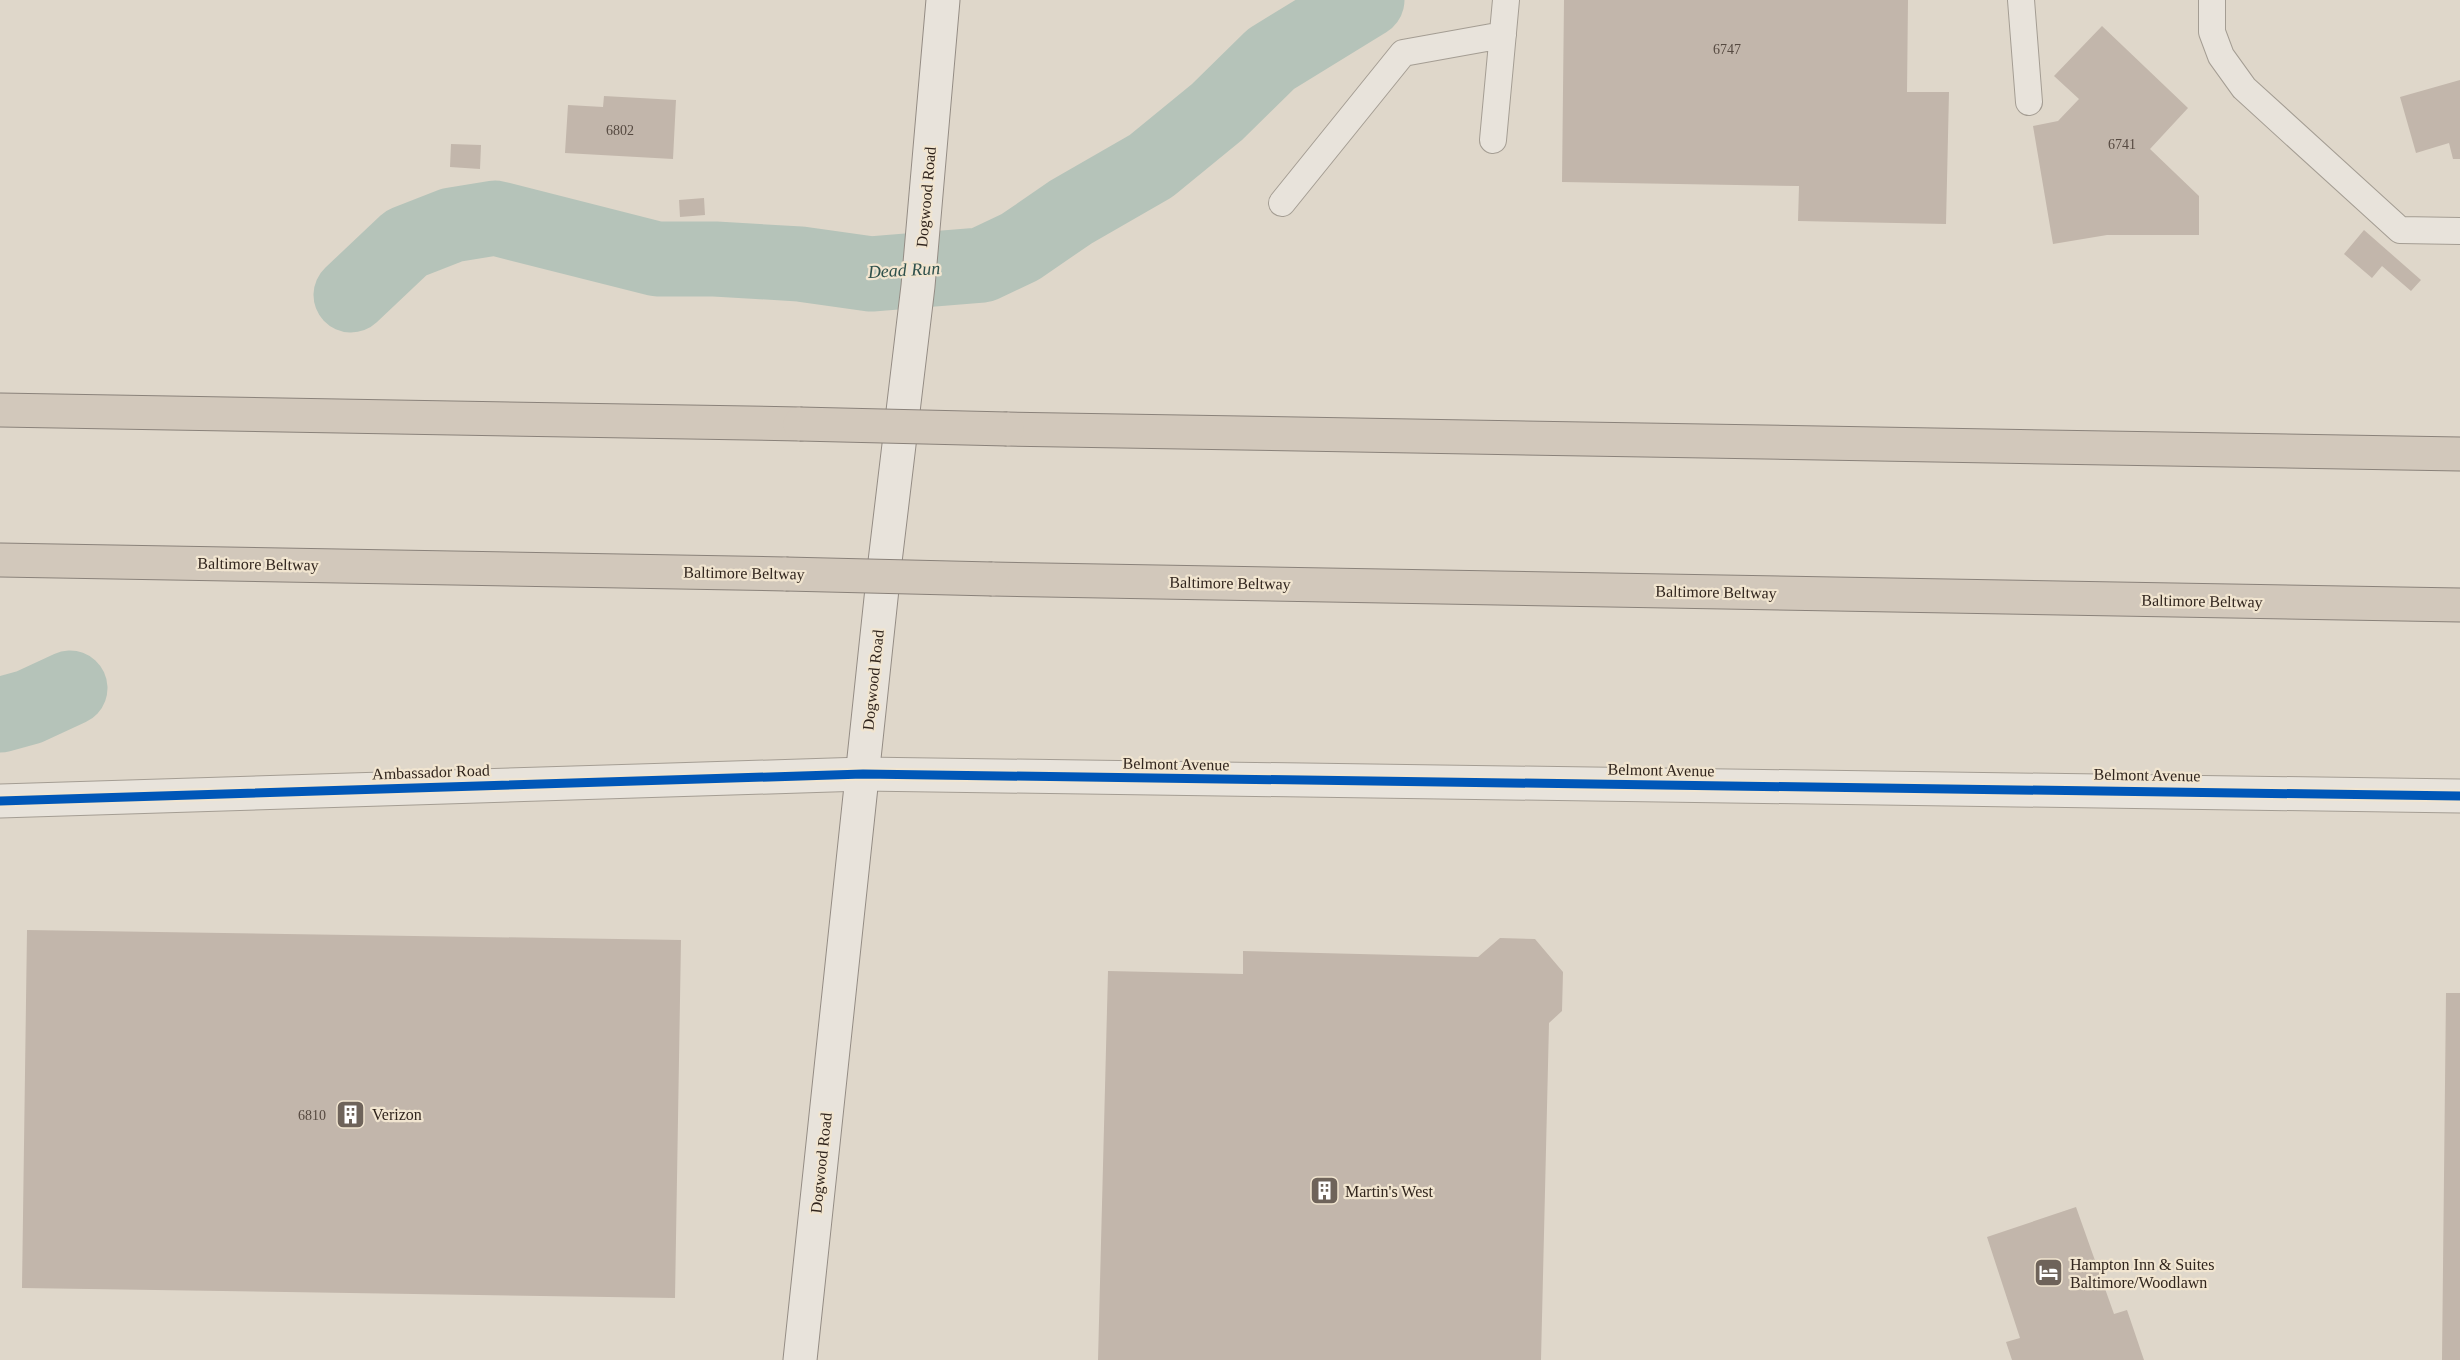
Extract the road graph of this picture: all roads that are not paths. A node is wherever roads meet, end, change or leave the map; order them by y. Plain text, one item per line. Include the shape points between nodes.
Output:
1 (943, 0) edge
2 (1506, 0) edge
3 (2021, 0) edge
4 (2212, 0) edge
5 (1503, 35) junction
6 (2029, 102) dead end
7 (1493, 140) dead end
8 (1282, 203) dead end
9 (2460, 231) edge
10 (0, 410) edge
11 (2460, 454) edge
12 (0, 560) edge
13 (2460, 605) edge
14 (862, 774) junction
15 (2460, 796) edge
16 (0, 801) edge
17 (800, 1360) edge

1 - 14 street, Dogwood Road via 919,271
2 - 5 lane
3 - 6 lane
4 - 9 lane via 2212,32 2221,56 2244,88 2400,230
5 - 7 lane
5 - 8 lane via 1403,53
10 - 11 highway, bridge
12 - 13 highway, Baltimore Beltway, bridge
14 - 15 street, Belmont Avenue
14 - 16 street, Ambassador Road
14 - 17 street, Dogwood Road

